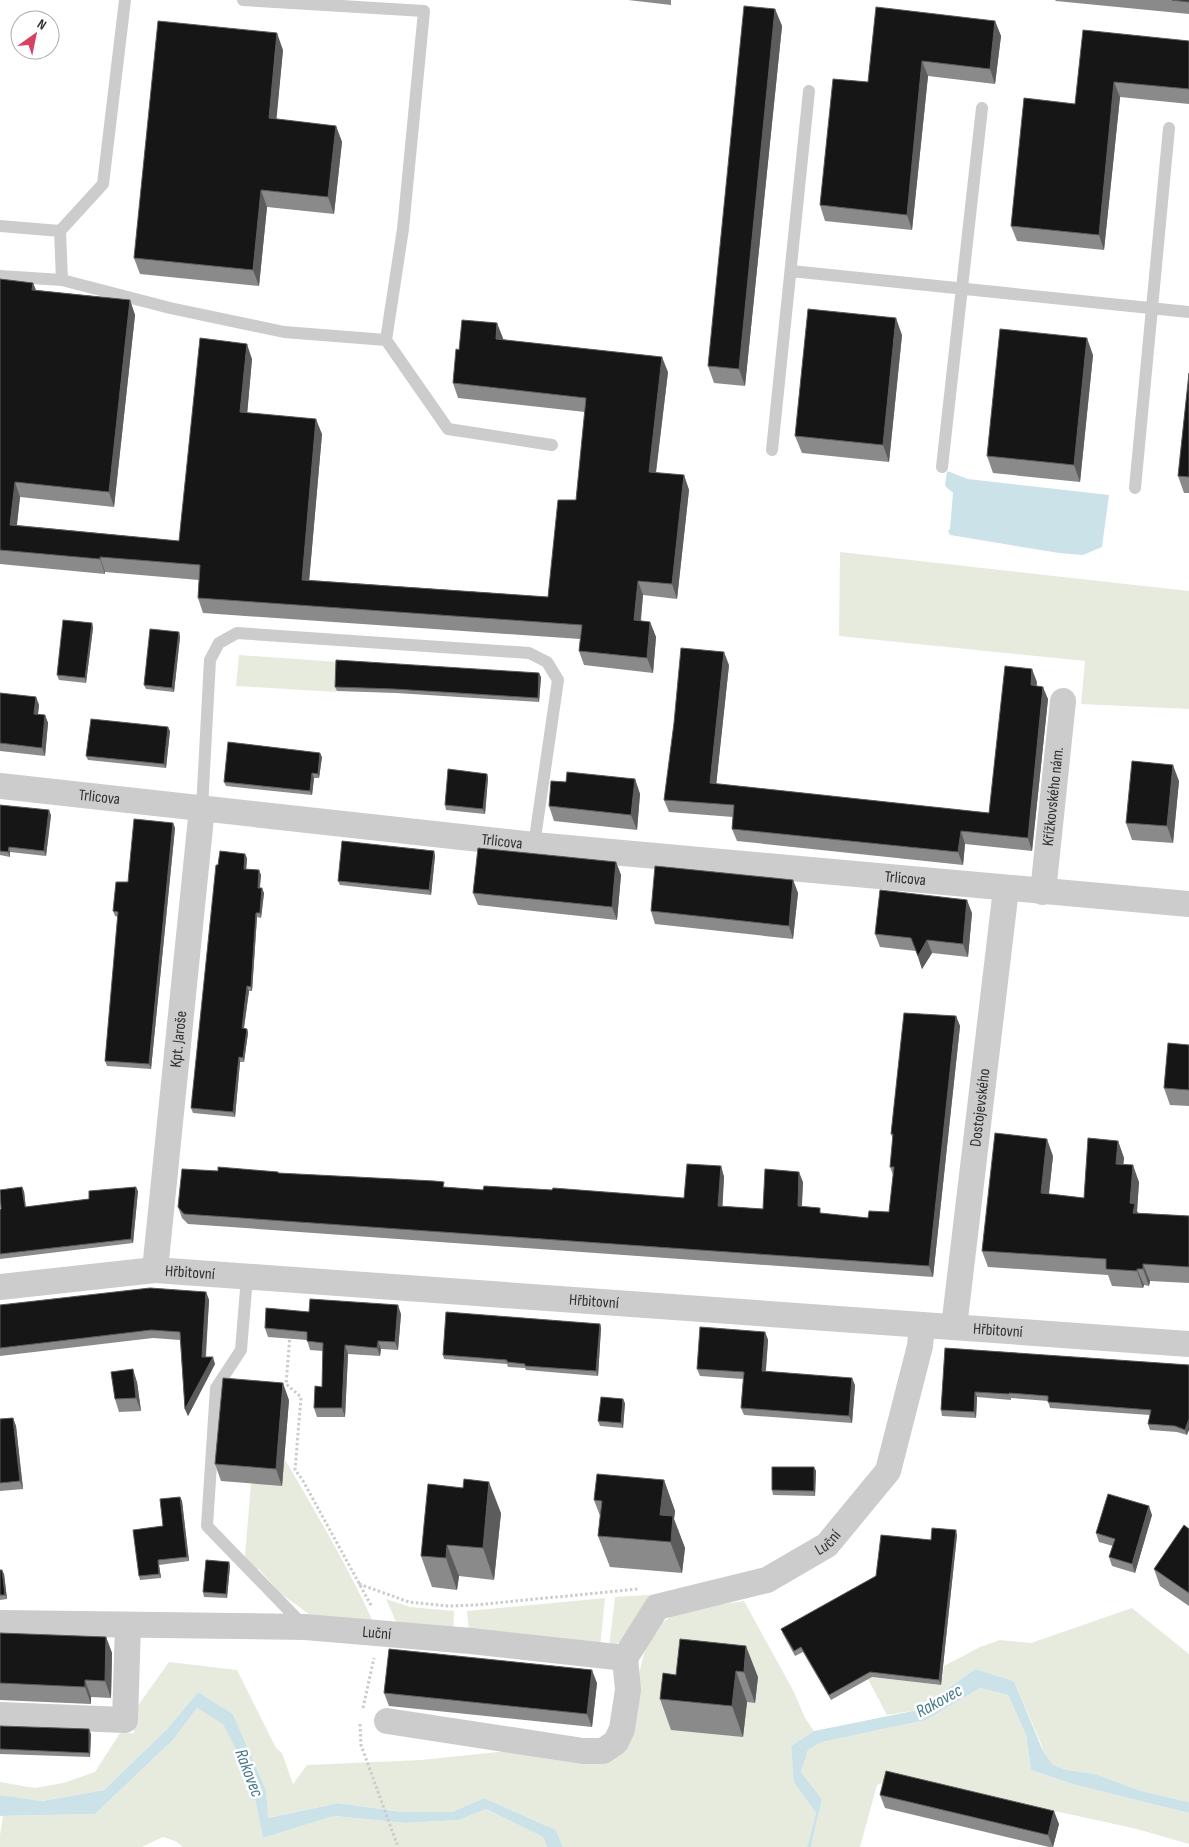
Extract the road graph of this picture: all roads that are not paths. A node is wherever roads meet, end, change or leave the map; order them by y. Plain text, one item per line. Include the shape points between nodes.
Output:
1 (125, 0) edge
2 (243, 0) edge
3 (809, 91) dead end
4 (982, 108) dead end
5 (1169, 128) dead end
6 (0, 226) edge
7 (60, 231) junction
8 (791, 271) junction
9 (0, 276) edge
10 (62, 280) junction
11 (962, 288) junction
12 (1152, 308) junction
13 (1189, 312) edge
14 (386, 340) junction
15 (552, 445) dead end
16 (772, 450) dead end
17 (942, 467) dead end
18 (1134, 488) dead end
19 (1063, 701) dead end
20 (0, 786) edge
21 (202, 808) junction
22 (534, 845) junction
23 (1006, 889) junction
24 (1043, 892) junction
25 (1189, 904) edge
26 (155, 1270) junction
27 (247, 1277) junction
28 (0, 1287) edge
29 (922, 1324) junction
30 (954, 1327) junction
31 (1189, 1344) edge
32 (2, 1623) dead end
33 (128, 1624) junction
34 (305, 1627) junction
35 (626, 1658) junction
36 (0, 1715) edge
37 (387, 1721) dead end

1 - 7 lane via 103,184
2 - 14 lane via 424,11 403,229
3 - 8 lane
4 - 11 lane
5 - 12 lane
6 - 7 lane
7 - 10 lane
8 - 11 lane
8 - 16 lane
9 - 10 lane
10 - 14 lane via 170,308 284,332
11 - 12 lane
11 - 17 lane
12 - 13 lane
12 - 18 lane
14 - 15 lane via 448,429
19 - 24 street, Křížkovského nám.
20 - 21 street, Trlicova
21 - 22 street, Trlicova
21 - 22 lane via 210,660 219,643 237,634 529,653 546,662 558,680
21 - 26 street, Kpt. Jaroše
22 - 23 street, Trlicova
23 - 24 street
23 - 30 street, Dostojevského
24 - 25 street
26 - 27 street, Hřbitovní
26 - 28 street, Hřbitovní
27 - 29 street, Hřbitovní
27 - 34 lane via 241,1350 216,1388 207,1526
29 - 30 street, Hřbitovní
29 - 35 street, Luční via 920,1346 888,1471 827,1545 767,1580 657,1607
30 - 31 street, Hřbitovní
32 - 33 street, Luční
33 - 34 street, Luční
33 - 36 street via 126,1720
34 - 35 street, Luční
35 - 37 street via 628,1690 622,1729 616,1742 602,1751 583,1751

